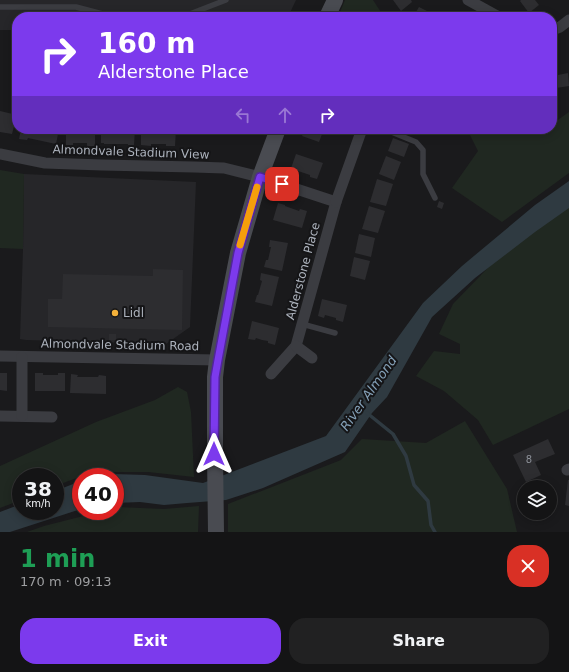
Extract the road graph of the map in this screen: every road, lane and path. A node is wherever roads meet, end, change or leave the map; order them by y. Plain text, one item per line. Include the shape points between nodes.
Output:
1 (10, 0) edge
2 (56, 0) edge
3 (226, 0) edge
4 (335, 0) edge
5 (468, 0) edge
6 (0, 7) edge
7 (12, 7) junction
8 (53, 7) junction
9 (95, 12) edge
10 (195, 12) edge
11 (329, 12) edge
12 (490, 12) edge
13 (569, 20) edge
14 (557, 28) edge
15 (276, 134) edge
16 (360, 134) edge
17 (396, 134) edge
18 (0, 154) edge
19 (260, 177) junction
20 (435, 198) dead end
21 (336, 202) junction
22 (302, 324) junction
23 (335, 333) dead end
24 (296, 346) junction
25 (0, 356) edge
26 (22, 357) junction
27 (312, 358) dead end
28 (218, 360) junction
29 (272, 374) dead end
30 (0, 416) edge
31 (22, 416) junction
32 (52, 416) dead end
33 (216, 532) edge

1 - 7 lane
2 - 8 lane
3 - 10 lane
4 - 11 street
5 - 12 street
6 - 7 lane
7 - 8 lane
8 - 9 lane via 76,7
13 - 14 street
15 - 19 street
16 - 21 street, Alderstone Place
17 - 20 lane via 416,142 423,150 423,174
18 - 19 street, Almondvale Stadium View via 45,163 224,168
19 - 21 street
19 - 28 street via 238,253
21 - 22 street, Alderstone Place
22 - 23 lane
22 - 24 street, Alderstone Place
24 - 27 street
24 - 29 street, Alderstone Place
25 - 26 street, Almondvale Stadium Road
26 - 28 street, Almondvale Stadium Road
26 - 31 street
28 - 33 street via 215,377 214,454
30 - 31 street
31 - 32 street

